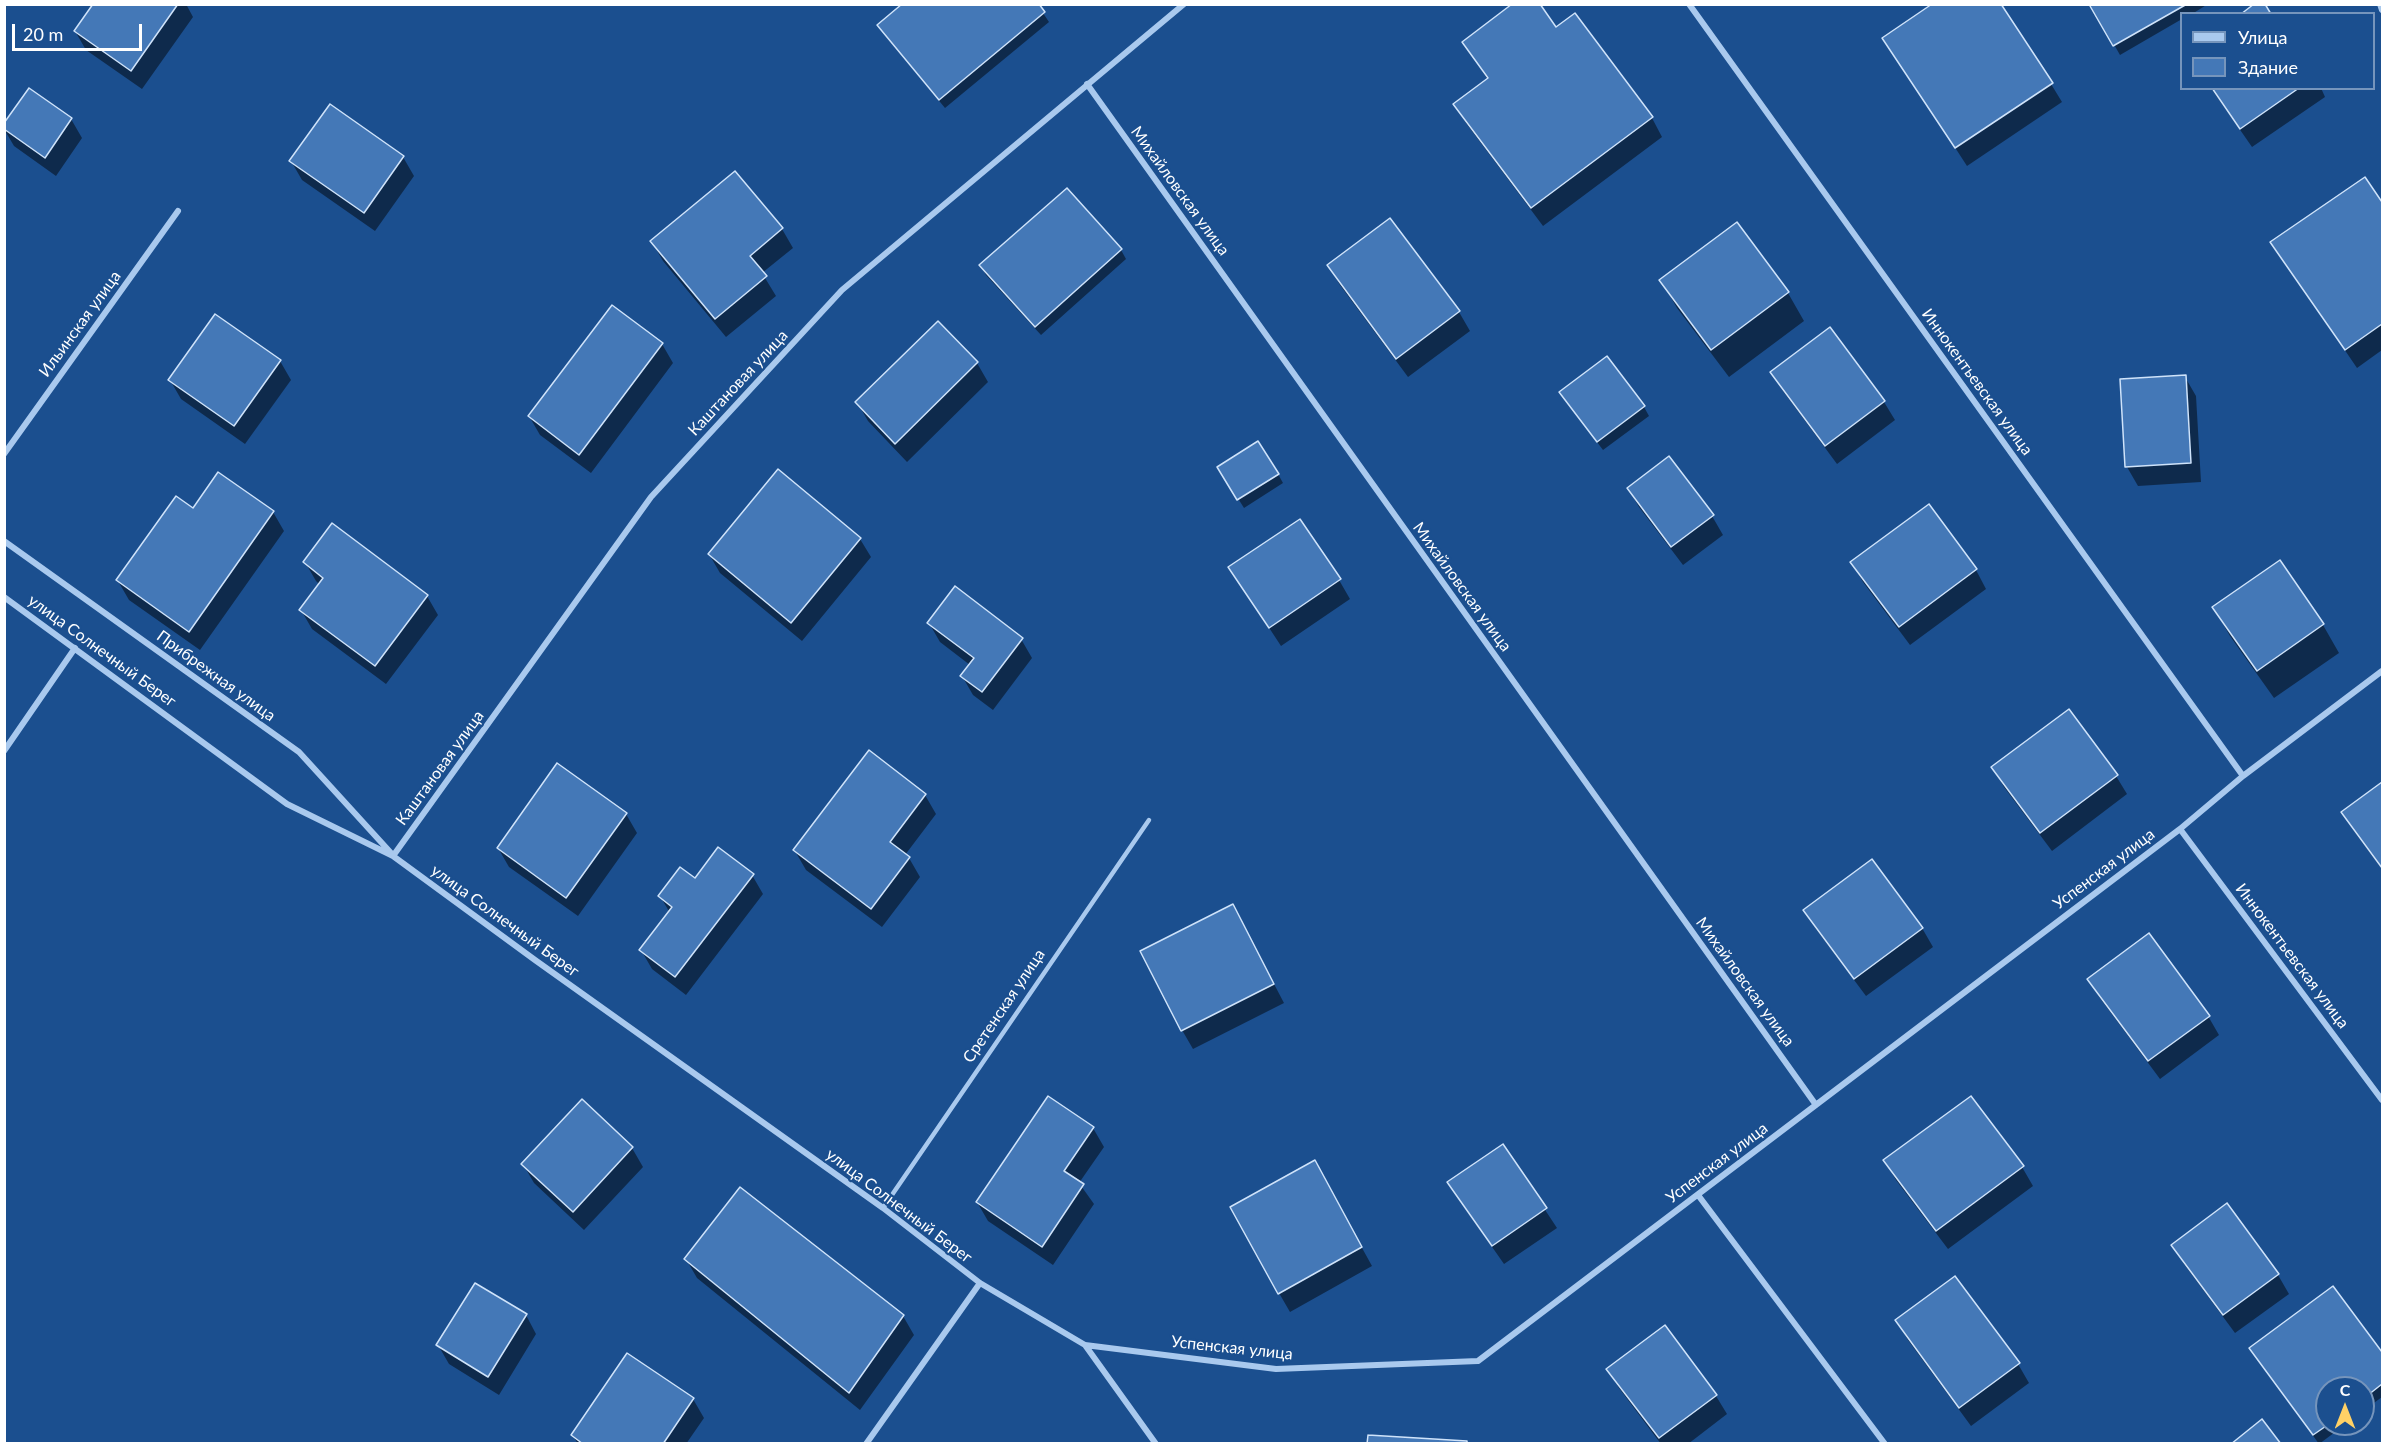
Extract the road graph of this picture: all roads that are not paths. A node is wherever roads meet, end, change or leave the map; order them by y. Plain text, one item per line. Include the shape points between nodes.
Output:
1 (1184, 4) edge
2 (1689, 4) edge
3 (2380, 4) edge
4 (2382, 10) edge
5 (1087, 84) junction
6 (178, 211) dead end
7 (4, 454) edge
8 (4, 541) edge
9 (4, 597) edge
10 (75, 648) junction
11 (2382, 671) edge
12 (4, 752) edge
13 (2243, 776) junction
14 (1149, 820) dead end
15 (2180, 829) junction
16 (393, 856) junction
17 (2382, 1101) edge
18 (1815, 1105) junction
19 (1698, 1195) junction
20 (883, 1208) junction
21 (980, 1283) junction
22 (1085, 1345) junction
23 (866, 1443) edge
24 (1156, 1443) edge
25 (1886, 1443) edge

1 - 5 street, Каштановая улица
2 - 13 street, Иннокентьевская улица
3 - 4 street
5 - 16 street, Каштановая улица via 842,290 651,497
5 - 18 street, Михайловская улица
6 - 7 street, Ильинская улица
8 - 16 street, Прибрежная улица via 299,752
9 - 10 street, улица Солнечный Берег
10 - 12 street
10 - 16 street, улица Солнечный Берег via 287,804
11 - 13 street, Успенская улица
13 - 15 street, Успенская улица
14 - 20 lane, Сретенская улица
15 - 17 street, Иннокентьевская улица
15 - 18 street, Успенская улица
16 - 20 street, улица Солнечный Берег
18 - 19 street, Успенская улица
19 - 22 street, Успенская улица via 1478,1361 1276,1369
19 - 25 street
20 - 21 street, улица Солнечный Берег
21 - 22 street, Успенская улица
21 - 23 street
22 - 24 street

